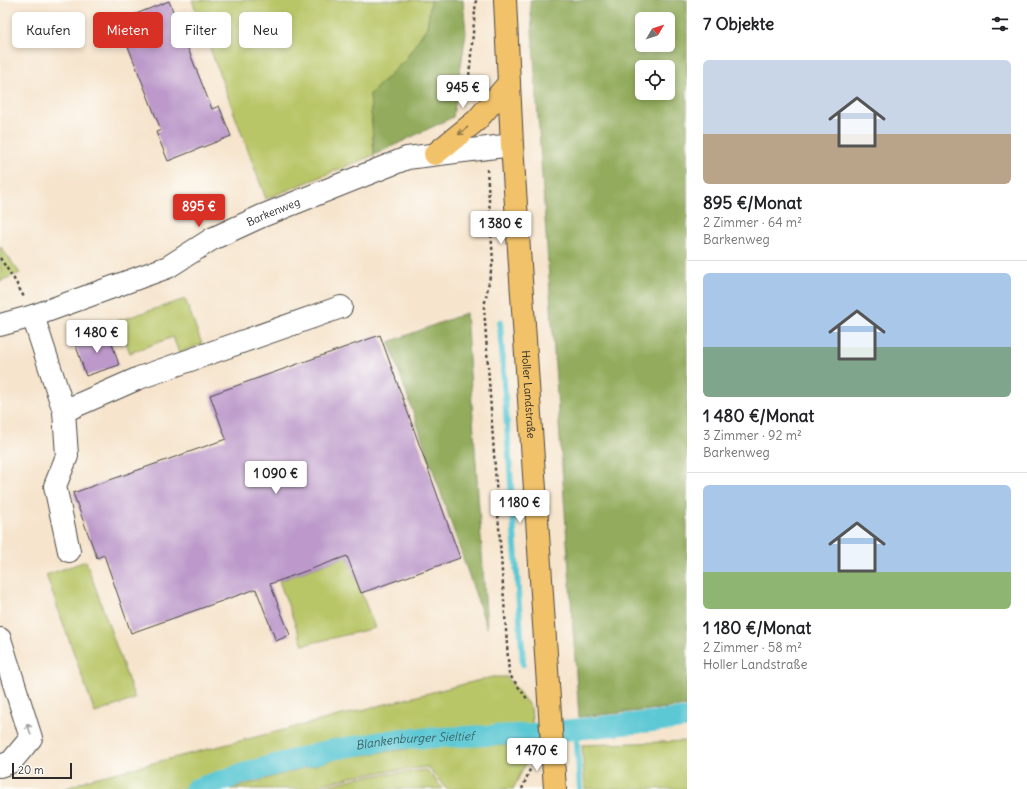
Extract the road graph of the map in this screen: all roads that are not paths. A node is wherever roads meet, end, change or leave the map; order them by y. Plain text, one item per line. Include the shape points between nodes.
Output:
1 (505, 0) edge
2 (508, 83) junction
3 (512, 145) junction
4 (435, 154) junction
5 (341, 307) dead end
6 (33, 316) junction
7 (0, 325) edge
8 (64, 411) junction
9 (69, 550) dead end
10 (0, 639) edge
11 (0, 766) edge
12 (555, 789) edge

1 - 2 main road, Holler Landstraße
2 - 3 main road, Holler Landstraße
2 -> 4 main road via 477,120
3 - 4 street, Barkenweg
3 - 12 main road, Holler Landstraße via 540,703 553,754
4 - 6 street, Barkenweg via 407,158 269,213 212,240 168,267
5 - 8 street via 140,378
6 - 7 street, Barkenweg
6 - 8 street
8 - 9 street via 67,456 54,486
11 -> 10 street via 10,762 32,738

